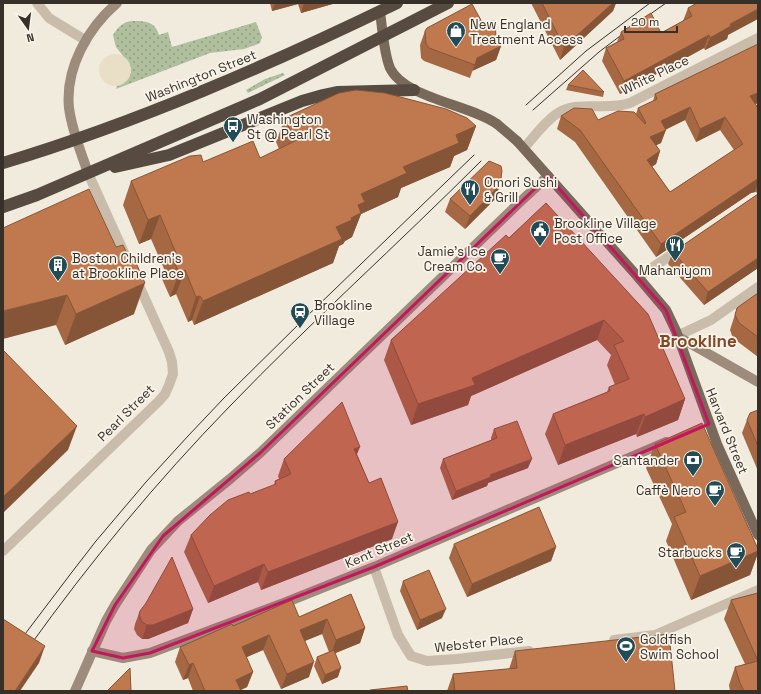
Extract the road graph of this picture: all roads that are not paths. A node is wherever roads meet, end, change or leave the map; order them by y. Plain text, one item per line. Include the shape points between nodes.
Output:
1 (37, 3) edge
2 (118, 3) edge
3 (396, 3) edge
4 (448, 3) edge
5 (379, 7) edge
6 (384, 36) junction
7 (758, 38) edge
8 (85, 40) junction
9 (414, 90) junction
10 (76, 139) junction
11 (520, 145) junction
12 (3, 163) edge
13 (88, 173) junction
14 (548, 176) junction
15 (3, 207) edge
16 (690, 242) edge
17 (638, 277) junction
18 (758, 287) edge
19 (677, 336) junction
20 (758, 382) edge
21 (709, 424) junction
22 (698, 428) edge
23 (678, 437) edge
24 (758, 535) edge
25 (3, 551) edge
26 (374, 567) junction
27 (758, 590) edge
28 (601, 642) edge
29 (539, 649) edge
30 (92, 651) junction
31 (75, 691) edge

1 - 8 street via 49,18
2 - 8 street
3 - 5 highway, Washington Street
4 - 6 highway
5 - 6 main road
5 - 10 highway, Washington Street via 250,71
6 - 9 main road via 392,72
6 - 13 highway via 249,104
7 - 11 street, White Place via 623,105 563,110
8 - 10 street via 73,72 70,93 70,109
9 - 11 main road, bridge via 484,117 497,124
9 - 13 highway via 345,91 327,94 169,155
10 - 12 highway, Washington Street
10 - 13 street
11 - 14 main road
13 - 15 highway
13 - 25 street, Pearl Street via 171,357 173,371 168,389 159,401
14 - 17 main road
14 - 30 street, Station Street via 260,453 178,521 151,550 115,605
16 - 17 street
17 - 19 main road via 664,308
18 - 19 street via 711,320
19 - 20 street
19 - 21 main road, Harvard Street
21 - 22 street
21 - 24 main road, Harvard Street
23 - 26 street, Kent Street
26 - 29 street, Webster Place via 398,634 412,656 427,661 457,660
26 - 30 street, Kent Street via 150,653 123,658
27 - 28 street via 655,635
30 - 31 street

